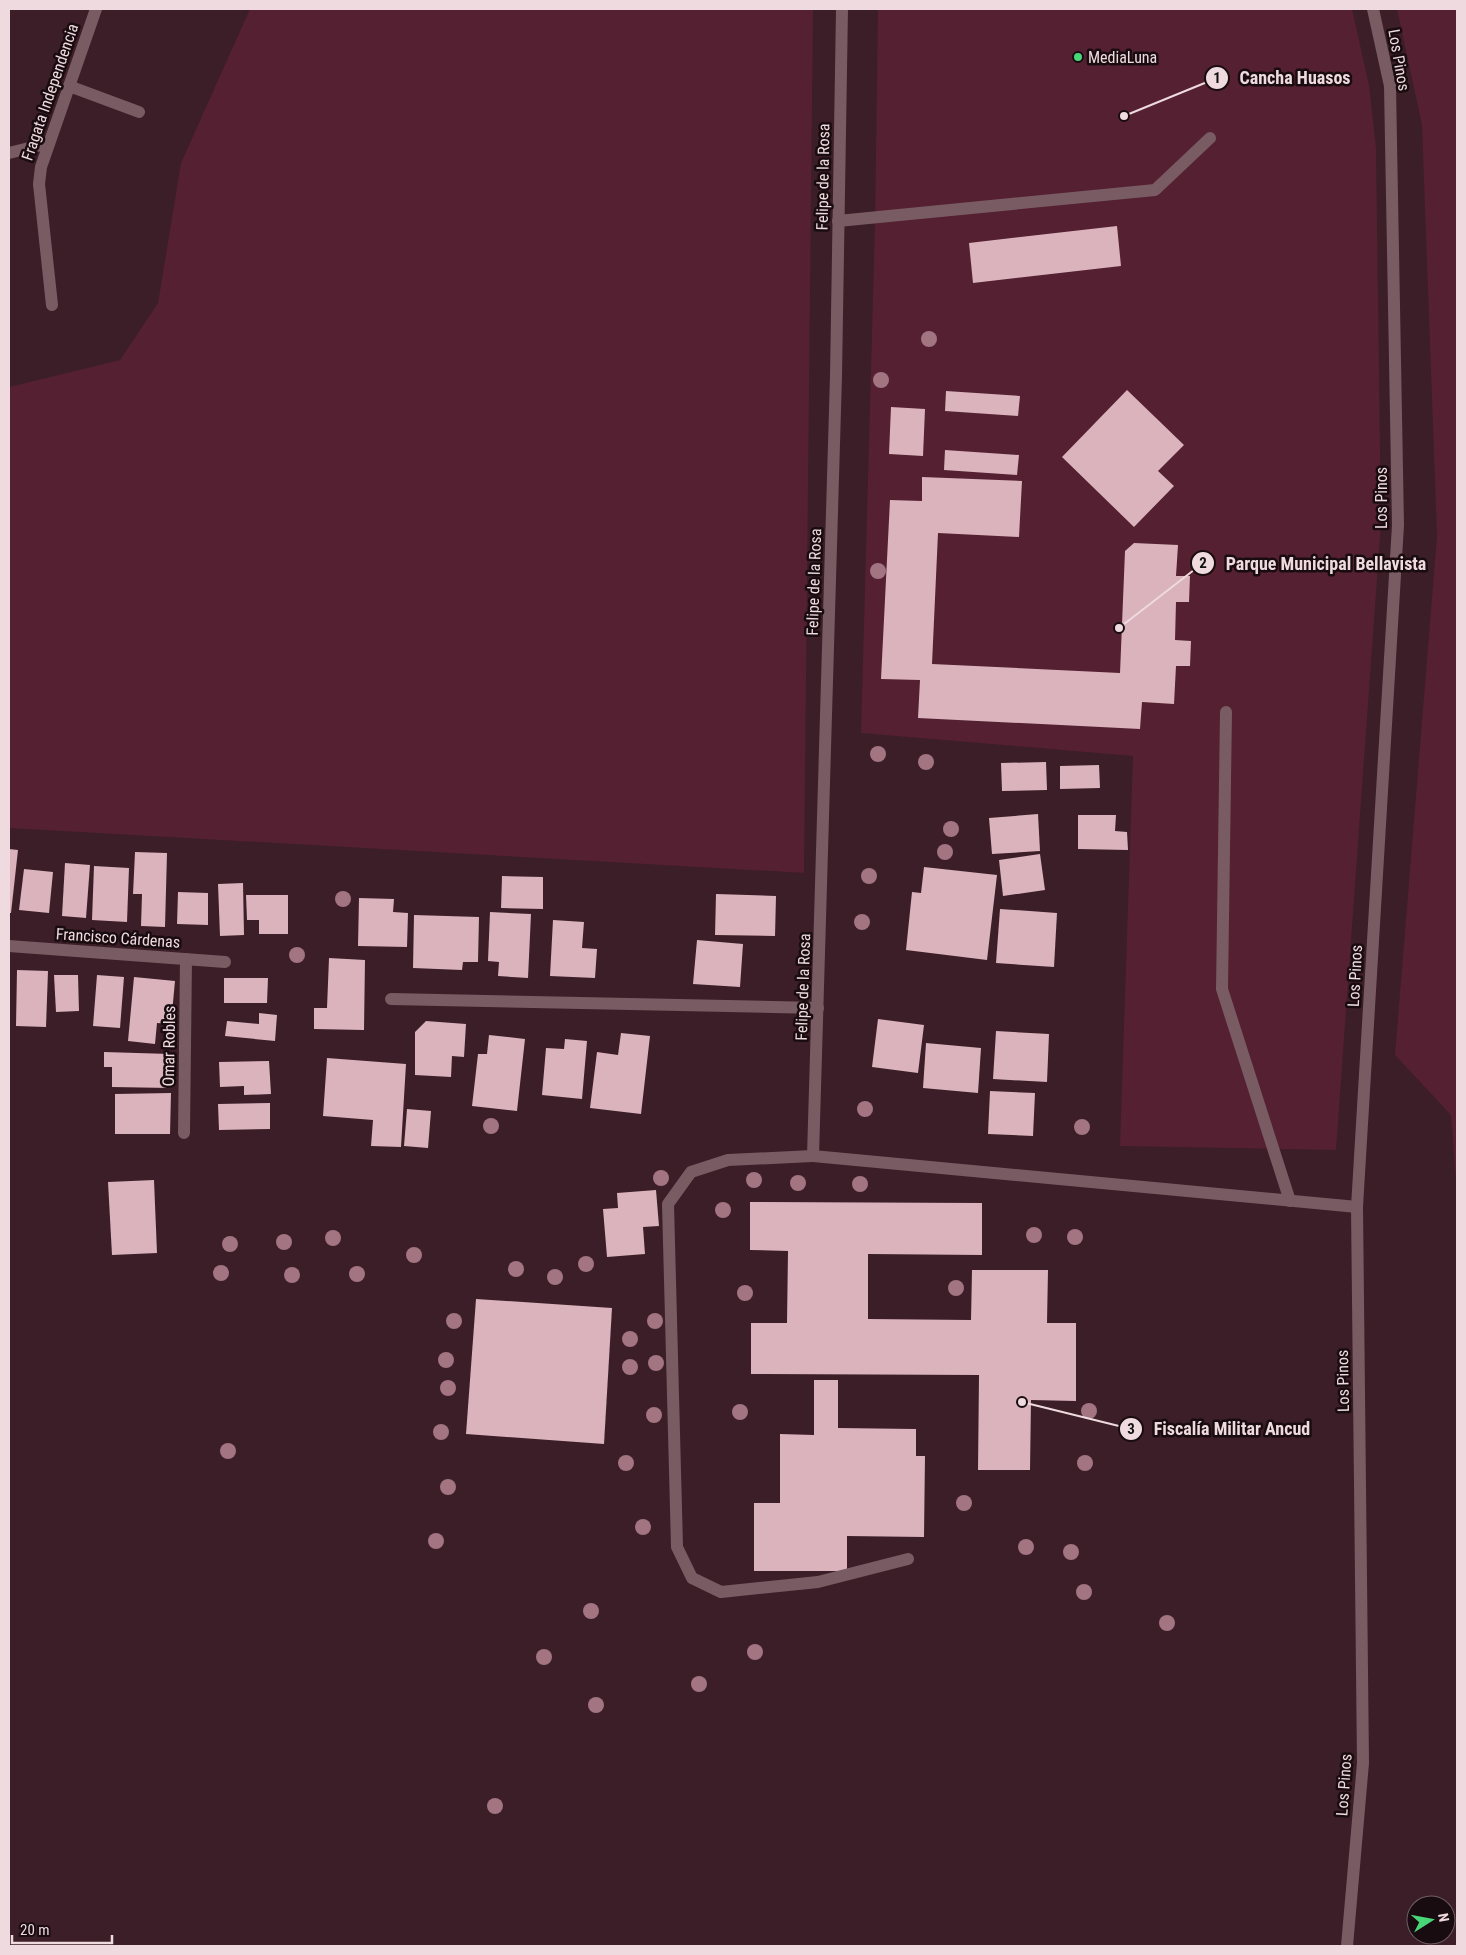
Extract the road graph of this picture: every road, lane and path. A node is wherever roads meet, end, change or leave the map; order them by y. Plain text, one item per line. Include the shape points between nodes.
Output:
1 (96, 9) edge
2 (842, 9) edge
3 (1373, 9) edge
4 (69, 86) junction
5 (139, 112) dead end
6 (1210, 138) dead end
7 (49, 143) junction
8 (9, 153) edge
9 (838, 221) junction
10 (52, 305) dead end
11 (1226, 712) dead end
12 (9, 946) edge
13 (186, 959) junction
14 (225, 962) dead end
15 (391, 999) dead end
16 (818, 1008) junction
17 (184, 1133) dead end
18 (814, 1156) junction
19 (1290, 1201) junction
20 (1357, 1207) junction
21 (908, 1559) dead end
22 (1347, 1946) edge

1 - 4 street, Fragata Independencia
2 - 9 street, Felipe de la Rosa
3 - 20 street, Los Pinos via 1390,86 1398,525
4 - 5 street
4 - 7 street, Fragata Independencia
6 - 9 street via 1155,190
7 - 8 street
7 - 10 street, Fragata Independencia via 39,184
9 - 16 street, Felipe de la Rosa
11 - 19 street via 1222,989
12 - 13 street, Francisco Cárdenas
13 - 14 street, Francisco Cárdenas
13 - 17 street, Omar Robles
15 - 16 street
16 - 18 street, Felipe de la Rosa
18 - 19 street
18 - 21 street via 728,1160 691,1172 668,1204 677,1547 692,1578 721,1592 818,1582
19 - 20 street
20 - 22 street, Los Pinos via 1363,1763

